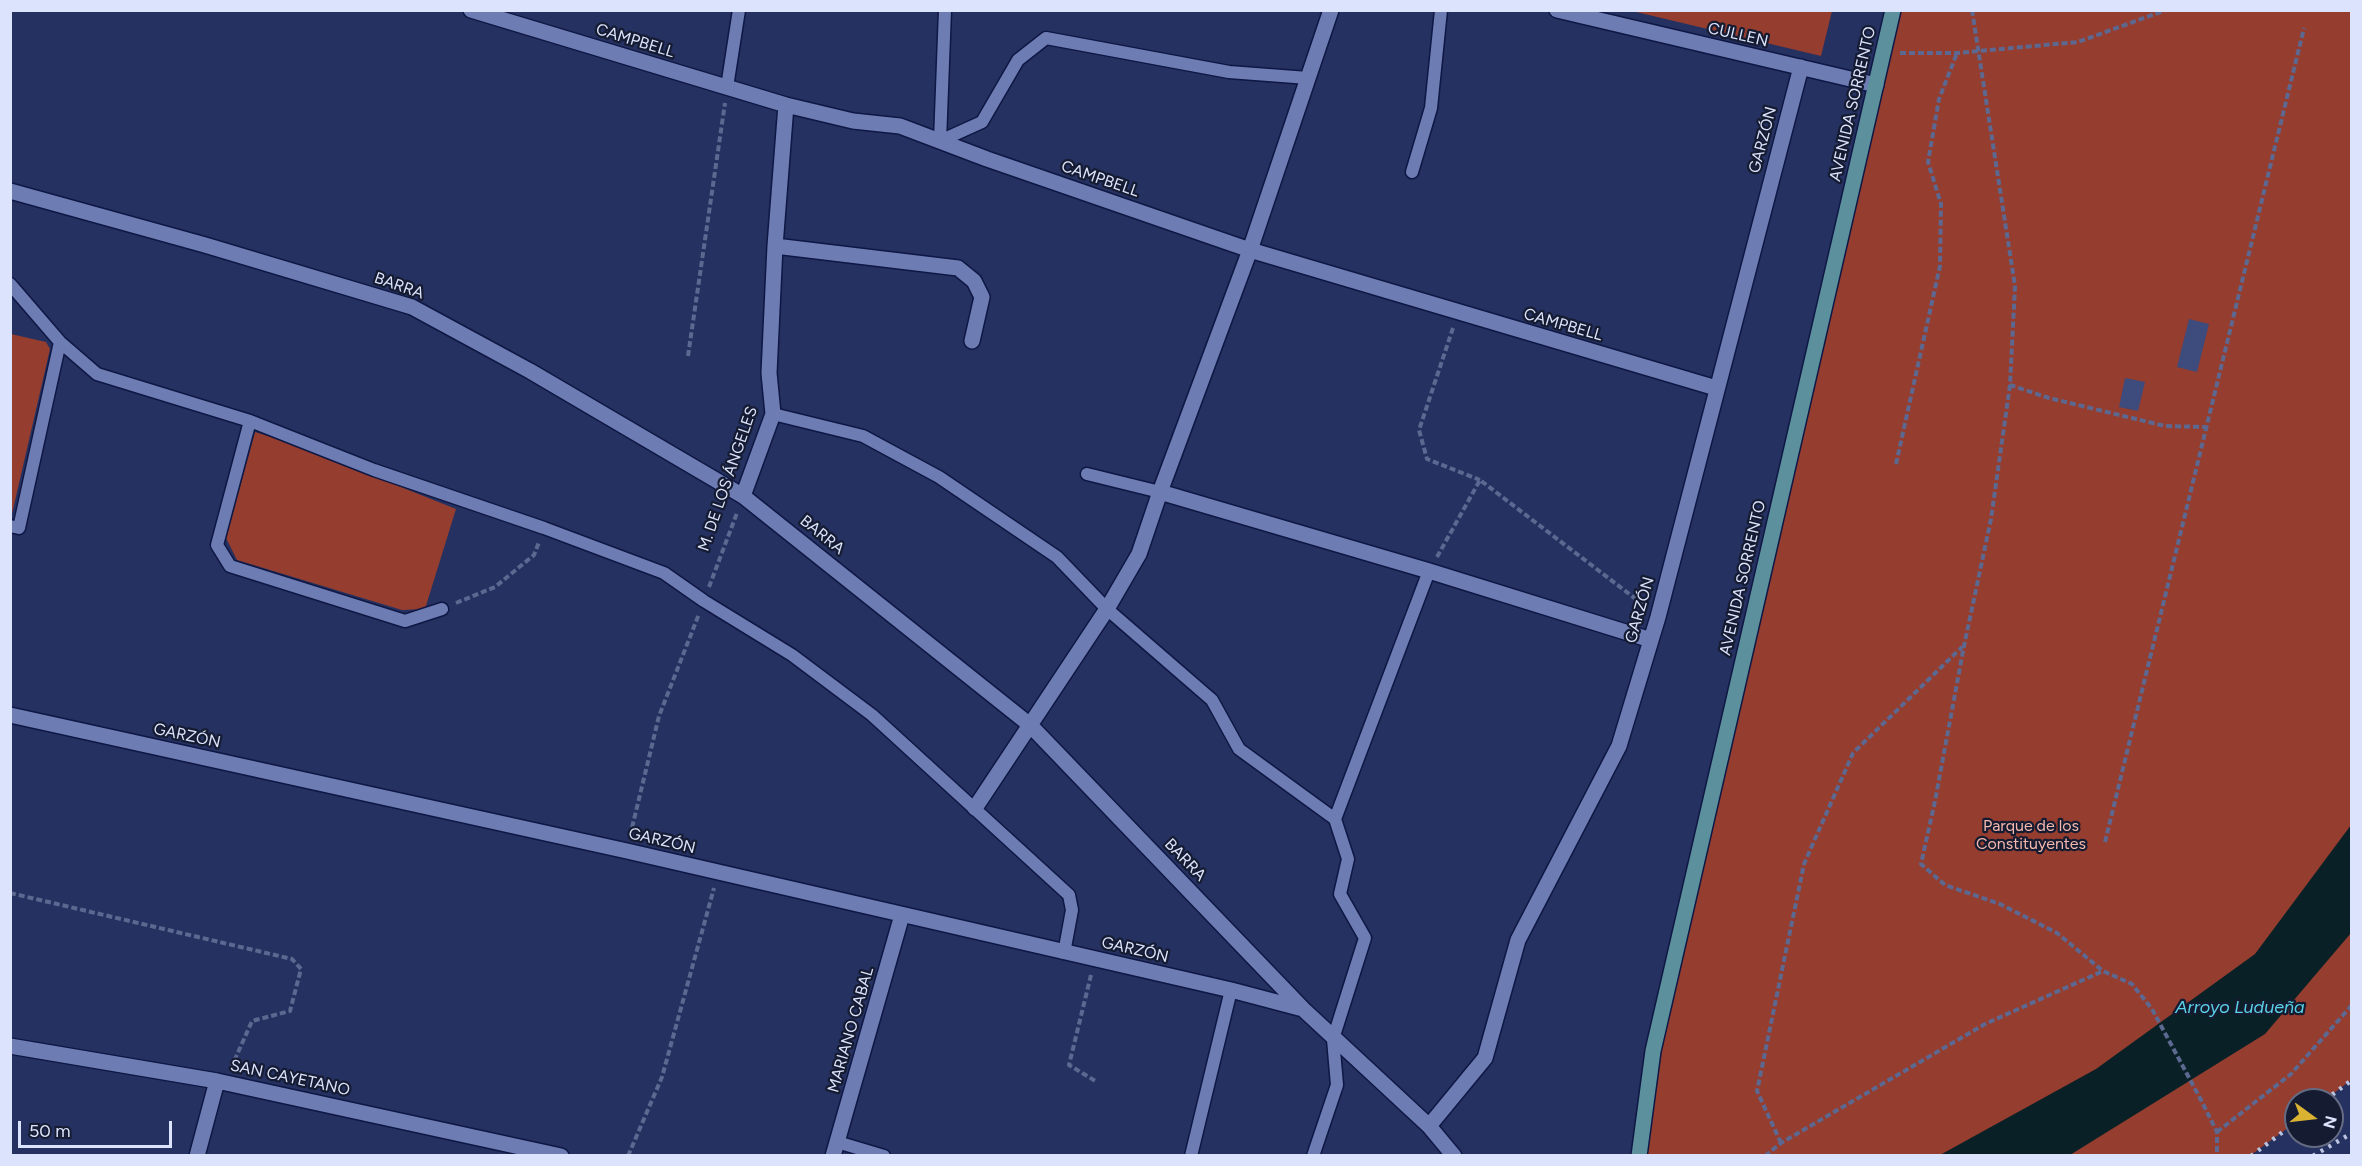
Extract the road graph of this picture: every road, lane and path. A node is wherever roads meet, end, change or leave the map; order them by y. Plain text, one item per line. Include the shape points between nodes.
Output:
1 (471, 10) edge
2 (739, 10) edge
3 (945, 10) edge
4 (1331, 10) edge
5 (1441, 10) edge
6 (1557, 10) edge
7 (1893, 10) edge
8 (1972, 10) edge
9 (2166, 10) edge
10 (2304, 28) dead end
11 (1978, 51) junction
12 (1883, 53) junction
13 (1957, 53) junction
14 (1801, 67) junction
15 (1308, 78) junction
16 (1876, 85) junction
17 (727, 87) junction
18 (786, 105) junction
19 (940, 141) junction
20 (1412, 172) dead end
21 (10, 191) edge
22 (775, 246) junction
23 (1250, 250) junction
24 (10, 284) edge
25 (1458, 313) junction
26 (972, 341) dead end
27 (60, 342) junction
28 (688, 356) dead end
29 (2010, 385) junction
30 (1716, 388) junction
31 (773, 414) junction
32 (250, 421) junction
33 (2206, 427) junction
34 (1896, 464) dead end
35 (1087, 474) dead end
36 (1480, 480) junction
37 (1160, 492) junction
38 (743, 496) junction
39 (10, 526) edge
40 (544, 528) junction
41 (1429, 571) junction
42 (704, 601) junction
43 (442, 609) joint
44 (1107, 609) junction
45 (1658, 617) junction
46 (1651, 640) junction
47 (1964, 646) junction
48 (10, 715) edge
49 (1030, 726) junction
50 (975, 808) junction
51 (1335, 819) junction
52 (2105, 842) dead end
53 (627, 851) junction
54 (718, 872) junction
55 (10, 893) edge
56 (902, 915) junction
57 (1064, 953) junction
58 (1095, 960) junction
59 (2103, 971) junction
60 (1231, 990) junction
61 (2352, 1005) edge
62 (1303, 1009) junction
63 (1333, 1040) junction
64 (10, 1046) edge
65 (217, 1081) junction
66 (1097, 1082) dead end
67 (1429, 1126) junction
68 (2217, 1132) junction
69 (1781, 1143) junction
70 (835, 1149) edge
71 (530, 1153) edge
72 (197, 1155) edge
73 (561, 1155) edge
74 (628, 1155) edge
75 (884, 1155) edge
76 (1191, 1155) edge
77 (1313, 1155) edge
78 (1454, 1155) edge
79 (1639, 1155) edge
80 (1765, 1155) edge
81 (2217, 1155) edge

1 - 17 street, CAMPBELL
2 - 17 lane
3 - 19 lane
4 - 15 street
5 - 20 lane via 1431,108
6 - 14 street, CULLEN
7 - 12 main road, AVENIDA SORRENTO
8 - 11 path
9 - 11 path via 2078,42
10 - 33 path
11 - 13 path
11 - 29 path via 2015,286
12 - 13 path
12 - 16 main road, AVENIDA SORRENTO
13 - 34 path via 1939,99 1928,162 1941,204 1940,266
14 - 16 street, CULLEN
14 - 30 street, GARZÓN
15 - 19 lane via 1229,72 1047,38 1018,60 982,122
15 - 23 street
16 - 79 main road, AVENIDA SORRENTO via 1653,1051
17 - 18 street, CAMPBELL
17 - 28 path
18 - 19 street, CAMPBELL via 853,121 900,126
18 - 22 street, M. DE LOS ÁNGELES
19 - 23 street, CAMPBELL
21 - 38 street, BARRA via 412,307
22 - 26 street via 958,268 974,281 982,297
22 - 31 street, M. DE LOS ÁNGELES via 769,373
23 - 25 street, CAMPBELL
23 - 37 street
24 - 27 lane
25 - 30 street, CAMPBELL
25 - 36 path via 1419,430 1427,459
27 - 32 lane via 97,374
27 - 39 lane via 19,528
29 - 33 path via 2165,426
29 - 47 path via 1991,519
30 - 45 street, GARZÓN
31 - 38 street, M. DE LOS ÁNGELES
31 - 44 lane via 863,436 939,477 1057,557
32 - 40 lane via 374,470
32 - 43 lane via 217,545 230,566 405,621
33 - 52 path
35 - 37 lane
36 - 41 path
36 - 45 path
37 - 41 street
37 - 44 street via 1139,554
38 - 42 path, M. DE LOS ÁNGELES
38 - 49 street, BARRA
40 - 42 lane via 664,573
40 - 43 path via 534,555 495,587
41 - 46 street
41 - 51 lane
42 - 50 lane via 792,655 846,695
42 - 53 path, M. DE LOS ÁNGELES via 659,716
44 - 49 street
44 - 51 lane via 1212,700 1239,749
45 - 46 street, GARZÓN
46 - 67 street, GARZÓN via 1619,746 1518,940 1485,1058
47 - 59 path via 1921,864 1945,885 2000,904 2057,933
47 - 69 path via 1852,753 1804,864 1757,1091
48 - 53 street, GARZÓN
49 - 50 street
49 - 62 street, BARRA
50 - 57 lane via 1069,895 1072,910
51 - 63 lane via 1348,859 1340,894 1365,939
53 - 54 street, GARZÓN
54 - 56 street, GARZÓN
54 - 74 path via 662,1077
55 - 65 path via 292,959 301,969 290,1011 252,1022 233,1065
56 - 57 street, GARZÓN
56 - 70 street, MARIANO CABAL
57 - 58 street, GARZÓN
58 - 60 street, GARZÓN
58 - 66 path via 1069,1065
59 - 68 path via 2132,984 2152,1009
59 - 69 path via 1985,1024
60 - 62 street, GARZÓN
60 - 76 lane
61 - 68 path via 2291,1074
62 - 63 street, BARRA
63 - 67 street, BARRA
63 - 77 lane via 1337,1085
64 - 65 street, SAN CAYETANO
65 - 71 street, SAN CAYETANO
65 - 72 street
67 - 78 street, BARRA
68 - 81 path
69 - 80 path
70 - 75 lane
71 - 73 street, SAN CAYETANO

